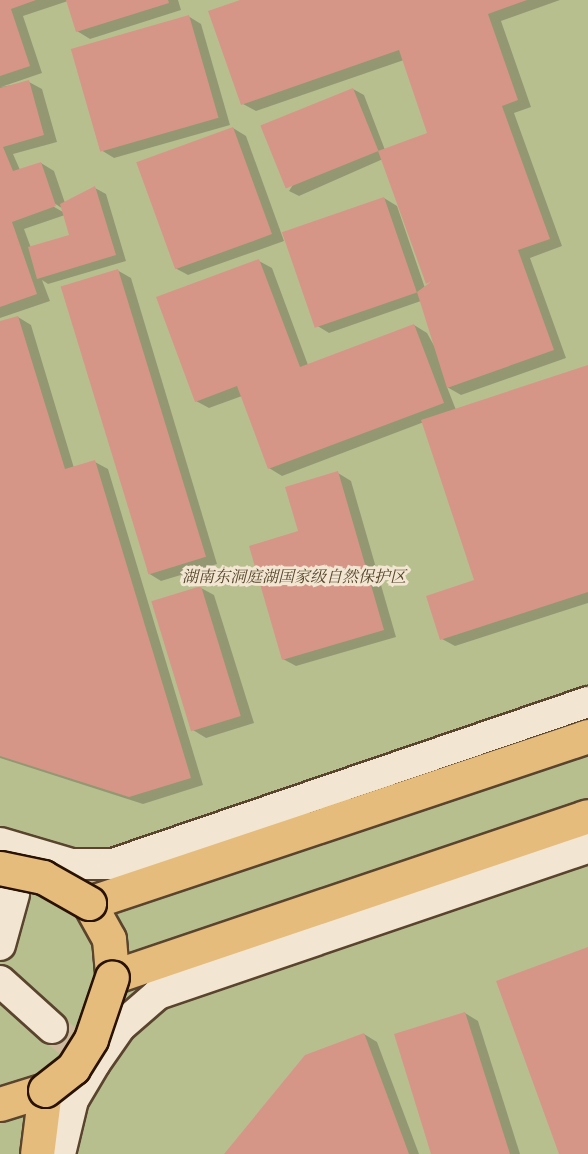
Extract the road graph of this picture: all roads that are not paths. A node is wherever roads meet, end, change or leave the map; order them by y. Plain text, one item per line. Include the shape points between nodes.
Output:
1 (588, 702) edge
2 (588, 736) edge
3 (588, 816) edge
4 (0, 843) edge
5 (588, 848) edge
6 (7, 881) edge
7 (89, 903) junction
8 (0, 945) edge
9 (112, 977) junction
10 (0, 981) edge
11 (52, 1028) tunnel mouth
12 (45, 1090) junction
13 (0, 1104) edge
14 (37, 1154) edge
15 (60, 1154) edge

1 - 4 street via 113,864 72,864
2 - 7 main road
3 - 9 main road
5 - 15 street via 158,994 120,1027 95,1063 73,1100
6 - 7 main road, bridge via 43,877
6 - 8 street
7 - 9 main road via 109,939
9 - 12 main road, bridge via 103,1015 91,1039 73,1068
10 - 11 street
12 - 13 main road
12 - 14 main road

